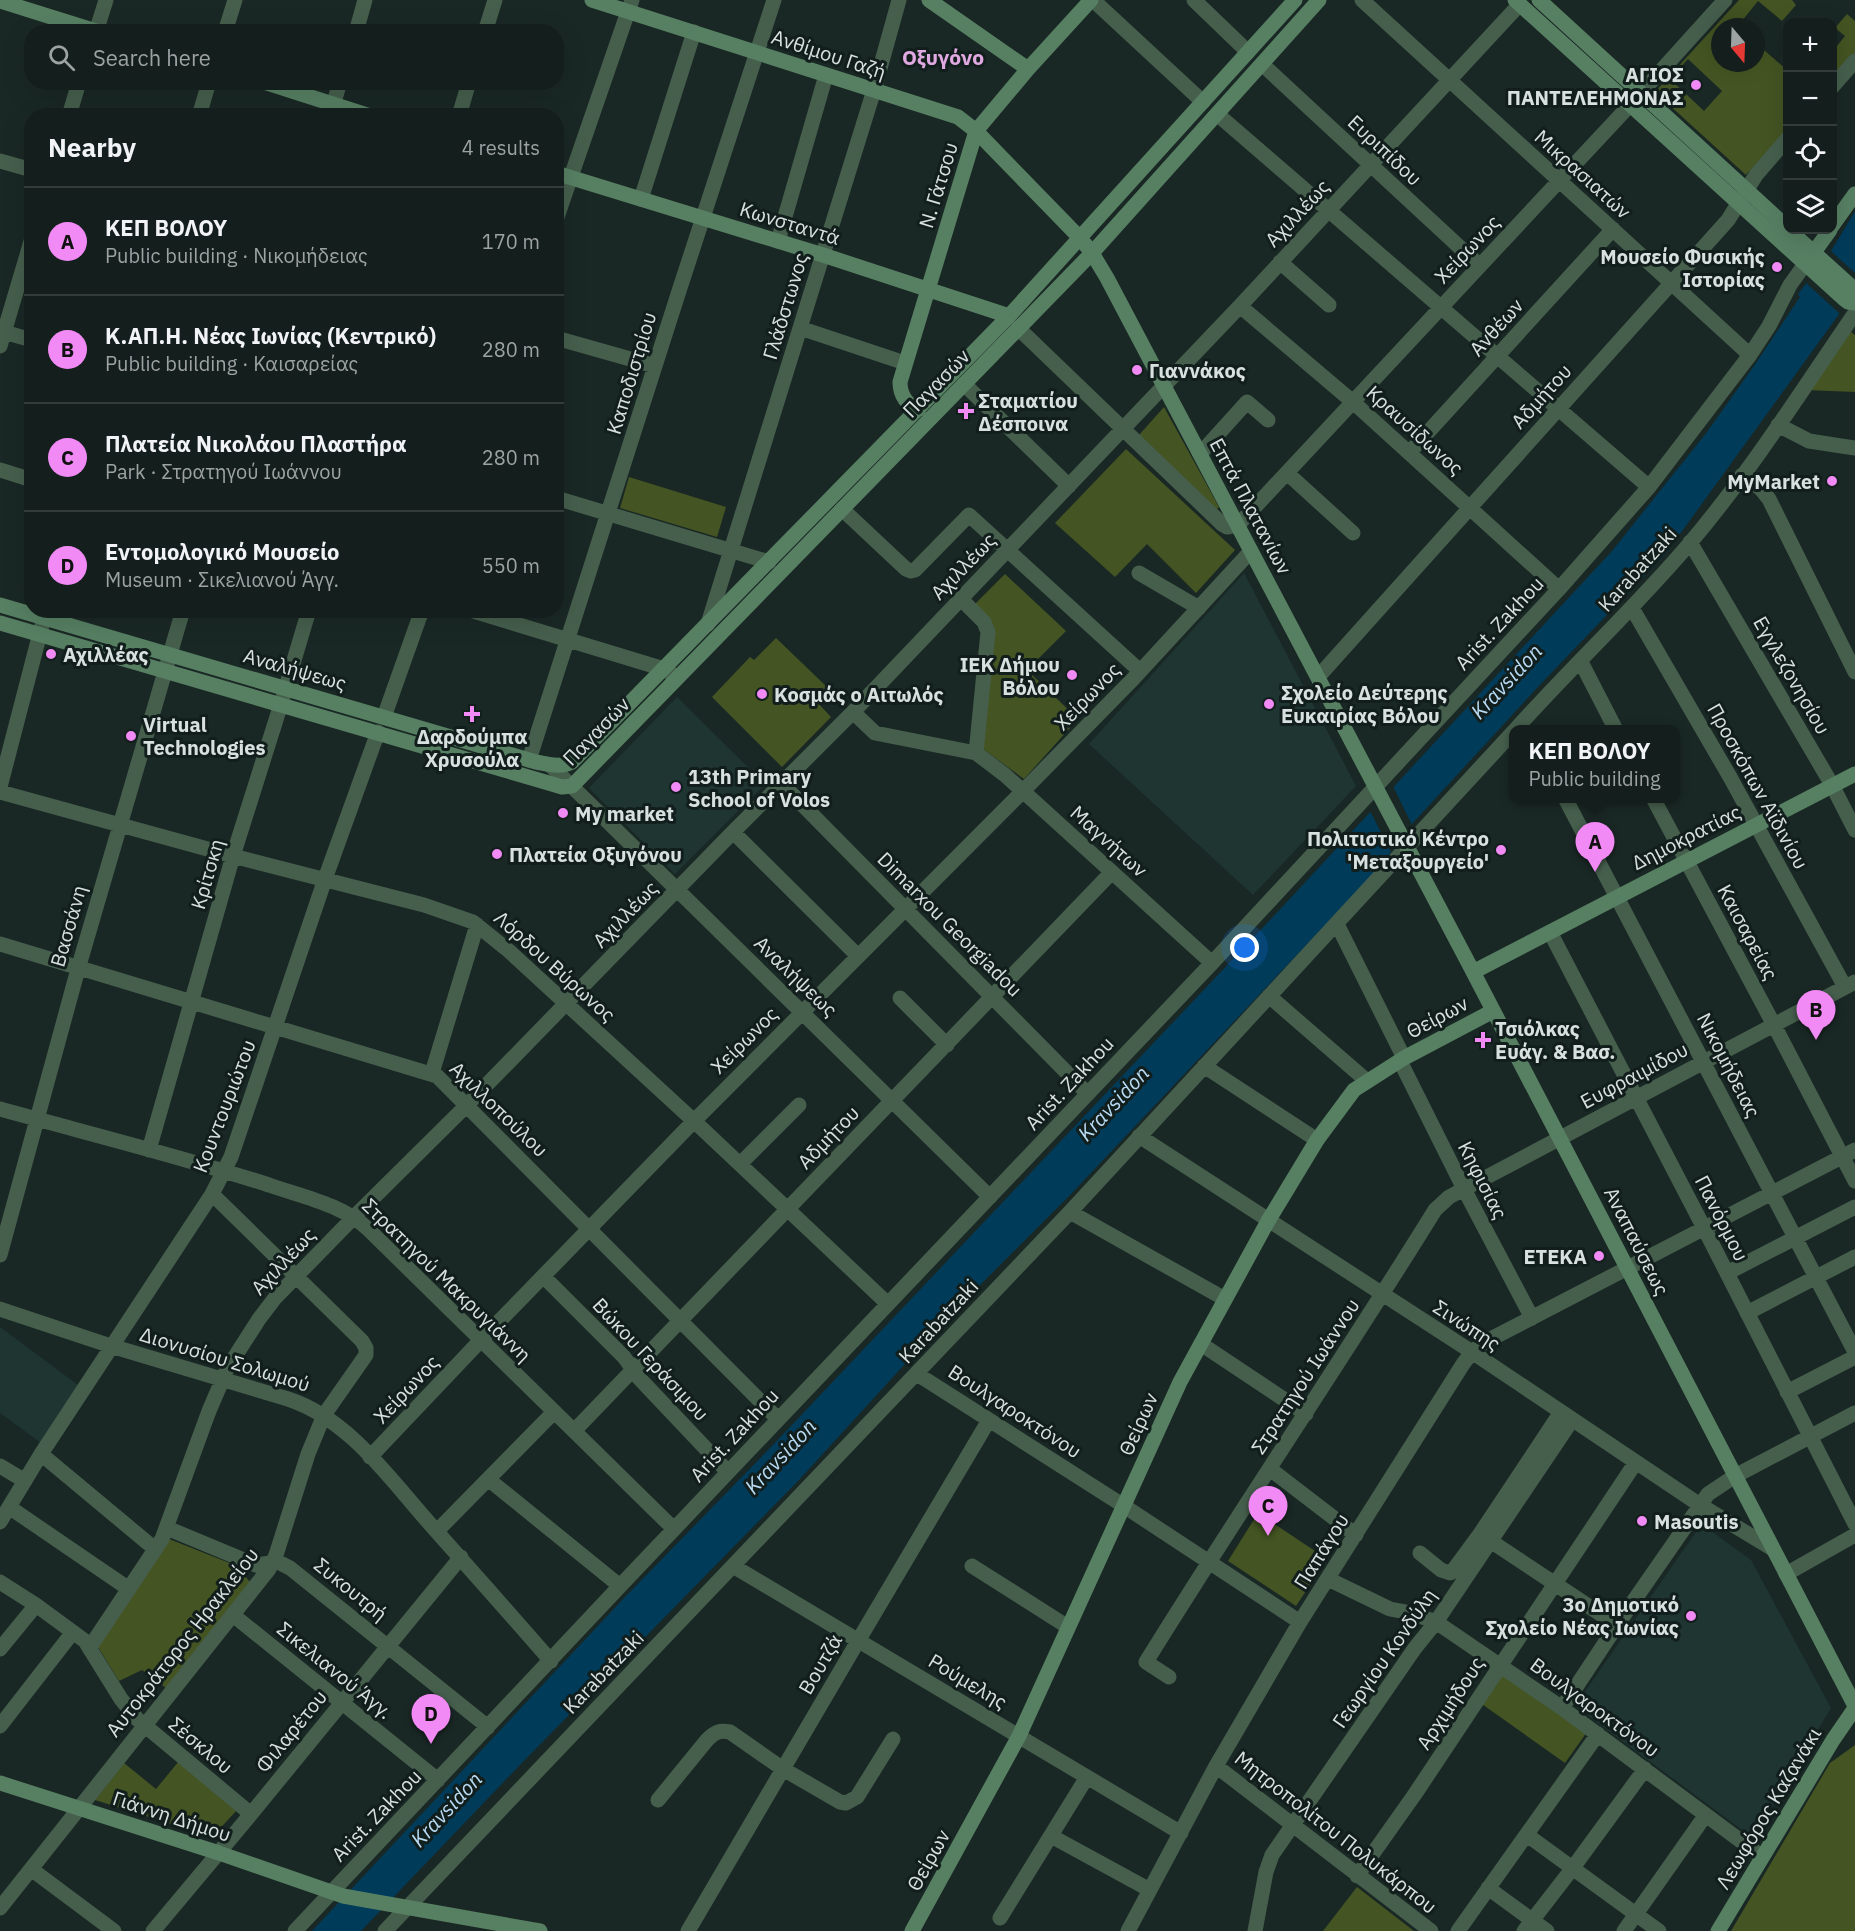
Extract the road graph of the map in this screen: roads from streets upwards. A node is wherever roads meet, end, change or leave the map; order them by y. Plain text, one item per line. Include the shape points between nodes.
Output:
1 (106, 0) edge
2 (235, 0) edge
3 (365, 0) edge
4 (495, 0) edge
5 (592, 0) edge
6 (774, 0) edge
7 (899, 0) edge
8 (929, 0) edge
9 (1092, 0) edge
10 (1194, 0) edge
11 (1295, 0) edge
12 (1319, 0) edge
13 (1362, 0) edge
14 (1539, 0) edge
15 (1725, 0) edge
16 (0, 1) edge
17 (1518, 2) edge
18 (630, 6) edge
19 (74, 24) edge
20 (99, 24) edge
21 (228, 24) edge
22 (358, 24) edge
23 (488, 24) edge
24 (693, 32) junction
25 (1248, 52) junction
26 (758, 53) junction
27 (1855, 61) edge
28 (1262, 64) junction
29 (1028, 69) junction
30 (826, 75) junction
31 (1449, 80) junction
32 (1837, 82) edge
33 (77, 90) edge
34 (207, 90) edge
35 (283, 90) edge
36 (337, 90) edge
37 (467, 90) edge
38 (874, 90) junction
39 (1641, 93) junction
40 (1203, 102) junction
41 (1630, 105) junction
42 (72, 108) edge
43 (201, 108) edge
44 (326, 108) edge
45 (332, 108) edge
46 (461, 108) edge
47 (1217, 114) junction
48 (976, 131) junction
49 (1783, 144) edge
50 (0, 161) edge
51 (1370, 165) junction
52 (24, 168) edge
53 (564, 175) edge
54 (1560, 180) junction
55 (1855, 194) edge
56 (1743, 197) junction
57 (641, 199) junction
58 (1328, 210) junction
59 (703, 218) junction
60 (1837, 220) edge
61 (1783, 225) edge
62 (1613, 229) junction
63 (1792, 234) edge
64 (1828, 234) edge
65 (1080, 238) junction
66 (778, 241) junction
67 (1092, 253) junction
68 (823, 255) junction
69 (1280, 262) junction
70 (1814, 262) junction
71 (24, 263) edge
72 (1480, 266) junction
73 (1672, 284) junction
74 (928, 290) junction
75 (1853, 302) edge
76 (1329, 305) dead end
77 (1240, 306) junction
78 (1441, 308) junction
79 (1014, 322) junction
80 (800, 328) junction
81 (1, 336) edge
82 (24, 339) edge
83 (564, 340) edge
84 (1750, 355) junction
85 (1498, 356) junction
86 (905, 363) junction
87 (655, 366) junction
88 (964, 384) junction
89 (1164, 386) junction
90 (1353, 402) junction
91 (1558, 408) junction
92 (919, 410) junction
93 (1268, 420) dead end
94 (1778, 425) junction
95 (1122, 429) junction
96 (1855, 448) edge
97 (1409, 453) junction
98 (1200, 454) junction
99 (0, 470) edge
100 (1287, 473) junction
101 (1742, 475) junction
102 (24, 478) edge
103 (1069, 486) junction
104 (1649, 487) junction
105 (564, 500) edge
106 (1470, 507) junction
107 (842, 509) junction
108 (609, 514) junction
109 (1238, 525) junction
110 (1353, 533) dead end
111 (1690, 542) junction
112 (731, 550) junction
113 (1008, 550) junction
114 (1251, 551) junction
115 (769, 562) junction
116 (1139, 573) dead end
117 (1559, 589) junction
118 (962, 599) junction
119 (0, 605) edge
120 (1199, 608) junction
121 (1632, 608) junction
122 (24, 610) edge
123 (44, 618) edge
124 (58, 618) edge
125 (181, 618) edge
126 (307, 618) edge
127 (419, 618) edge
128 (497, 618) edge
129 (0, 623) edge
130 (708, 624) junction
131 (39, 634) junction
132 (568, 639) junction
133 (170, 654) junction
134 (1581, 662) junction
135 (664, 669) junction
136 (165, 671) junction
137 (1140, 671) junction
138 (1855, 672) edge
139 (1318, 677) junction
140 (677, 678) junction
141 (286, 688) junction
142 (281, 704) junction
143 (853, 712) junction
144 (384, 717) junction
145 (1522, 725) edge
146 (1614, 725) edge
147 (378, 732) junction
148 (1509, 738) edge
149 (976, 753) junction
150 (529, 760) junction
151 (550, 765) junction
152 (1855, 774) edge
153 (781, 783) junction
154 (1832, 785) junction
155 (572, 786) junction
156 (0, 787) edge
157 (1378, 791) junction
158 (0, 792) edge
159 (1023, 792) junction
160 (1568, 803) edge
161 (1656, 803) edge
162 (1756, 824) junction
163 (119, 826) junction
164 (1855, 830) edge
165 (733, 832) junction
166 (1406, 845) junction
167 (233, 856) junction
168 (1686, 861) junction
169 (1112, 872) junction
170 (325, 879) junction
171 (677, 890) junction
172 (1616, 897) junction
173 (906, 909) junction
174 (1337, 924) junction
175 (477, 925) junction
176 (1550, 932) junction
177 (0, 944) edge
178 (858, 956) junction
179 (1212, 963) junction
180 (78, 969) junction
181 (1473, 972) junction
182 (1850, 985) edge
183 (1269, 996) junction
184 (900, 998) dead end
185 (993, 998) junction
186 (191, 1002) junction
187 (567, 1004) junction
188 (802, 1011) junction
189 (1493, 1011) junction
190 (1774, 1025) junction
191 (276, 1027) junction
192 (946, 1045) junction
193 (1402, 1059) junction
194 (1704, 1062) junction
195 (1204, 1066) junction
196 (432, 1073) junction
197 (1367, 1080) junction
198 (1088, 1094) junction
199 (1636, 1098) junction
200 (893, 1100) junction
201 (467, 1105) junction
202 (799, 1105) dead end
203 (0, 1109) edge
204 (37, 1119) junction
205 (694, 1121) junction
206 (1139, 1136) junction
207 (1560, 1139) junction
208 (1317, 1140) junction
209 (148, 1150) junction
210 (1848, 1153) edge
211 (740, 1164) junction
212 (225, 1171) junction
213 (1855, 1181) edge
214 (1464, 1189) junction
215 (1771, 1193) junction
216 (212, 1194) junction
217 (990, 1197) junction
218 (1855, 1207) edge
219 (788, 1209) junction
220 (1070, 1212) junction
221 (354, 1216) junction
222 (1268, 1221) junction
223 (589, 1228) junction
224 (1704, 1228) junction
225 (1795, 1238) junction
226 (0, 1255) edge
227 (1855, 1257) edge
228 (1627, 1268) junction
229 (1727, 1273) junction
230 (543, 1276) junction
231 (295, 1277) junction
232 (1816, 1277) junction
233 (1383, 1295) junction
234 (1226, 1299) junction
235 (888, 1304) junction
236 (0, 1309) edge
237 (1748, 1313) junction
238 (1532, 1318) junction
239 (680, 1320) junction
240 (481, 1340) junction
241 (1201, 1344) junction
242 (111, 1346) junction
243 (1472, 1352) junction
244 (1855, 1352) edge
245 (1855, 1357) edge
246 (633, 1368) junction
247 (917, 1374) junction
248 (223, 1380) junction
249 (1787, 1392) junction
250 (554, 1412) junction
251 (1855, 1413) edge
252 (1306, 1414) junction
253 (324, 1415) junction
254 (1567, 1416) junction
255 (778, 1419) junction
256 (989, 1420) junction
257 (574, 1431) junction
258 (1809, 1436) junction
259 (41, 1454) junction
260 (370, 1457) junction
261 (1636, 1462) junction
262 (0, 1466) edge
263 (1270, 1469) junction
264 (728, 1473) junction
265 (1735, 1476) junction
266 (488, 1479) junction
267 (25, 1481) junction
268 (1700, 1505) junction
269 (1124, 1506) junction
270 (9, 1508) junction
271 (0, 1522) edge
272 (1855, 1524) edge
273 (167, 1528) junction
274 (674, 1529) junction
275 (437, 1531) junction
276 (1356, 1535) junction
277 (1855, 1535) edge
278 (1485, 1537) junction
279 (155, 1549) junction
280 (1773, 1549) junction
281 (1420, 1553) dead end
282 (461, 1557) junction
283 (1208, 1562) junction
284 (273, 1563) junction
285 (733, 1566) junction
286 (972, 1566) dead end
287 (1786, 1574) junction
288 (1328, 1579) junction
289 (0, 1582) edge
290 (1555, 1583) junction
291 (620, 1586) junction
292 (129, 1589) junction
293 (36, 1605) junction
294 (233, 1615) junction
295 (1300, 1622) junction
296 (1436, 1622) junction
297 (1617, 1625) junction
298 (1068, 1628) junction
299 (73, 1632) junction
300 (858, 1641) junction
301 (388, 1646) junction
302 (90, 1647) junction
303 (0, 1649) edge
304 (551, 1661) junction
305 (1500, 1664) junction
306 (1169, 1677) dead end
307 (342, 1703) junction
308 (1855, 1707) edge
309 (1562, 1708) junction
310 (0, 1726) edge
311 (145, 1726) junction
312 (488, 1727) junction
313 (1598, 1734) junction
314 (1019, 1736) junction
315 (893, 1739) dead end
316 (1216, 1766) junction
317 (783, 1769) junction
318 (1645, 1769) junction
319 (1087, 1777) junction
320 (438, 1780) junction
321 (0, 1783) edge
322 (658, 1800) dead end
323 (78, 1808) junction
324 (251, 1814) junction
325 (1705, 1816) junction
326 (1292, 1825) junction
327 (1181, 1833) junction
328 (1527, 1835) junction
329 (1051, 1836) junction
330 (219, 1853) junction
331 (1761, 1857) junction
332 (31, 1869) junction
333 (1572, 1869) junction
334 (1357, 1876) junction
335 (1488, 1887) junction
336 (1150, 1890) junction
337 (337, 1894) junction
338 (399, 1907) junction
339 (0, 1908) edge
340 (1636, 1915) junction
341 (1000, 1918) dead end
342 (1528, 1925) edge
343 (114, 1931) edge
344 (153, 1931) edge
345 (295, 1931) edge
346 (385, 1931) edge
347 (540, 1931) edge
348 (688, 1931) edge
349 (912, 1931) edge
350 (1128, 1931) edge
351 (1255, 1931) edge
352 (1431, 1931) edge
353 (1458, 1931) edge
354 (1547, 1931) edge
355 (1624, 1931) edge
356 (1659, 1931) edge
357 (1718, 1931) edge

1 - 20 street
2 - 21 street
3 - 22 street
4 - 23 street
5 - 18 street, Ανθίμου Γαζή
6 - 26 street, Καποδιστρίου
7 - 38 street, Γλάδστωνος
8 - 29 street
9 - 29 street, Ν. Γάτσου
9 - 40 street
10 - 25 street
11 - 25 street, Παγασών
12 - 28 street, Παγασών
13 - 31 street, Μικρασιατών
14 - 39 street
15 - 39 street, Χείρωνος
16 - 19 street
17 - 31 street, Αχιλλέως
17 - 41 street
18 - 24 street, Ανθίμου Γαζή
18 - 53 street
24 - 26 street, Ανθίμου Γαζή
24 - 57 street
25 - 40 street, Παγασών
26 - 30 street, Ανθίμου Γαζή
26 - 59 street, Καποδιστρίου
27 - 32 street
28 - 47 street, Παγασών
28 - 51 street, Ευριπίδου
29 - 48 street, Ν. Γάτσου
30 - 38 street, Ανθίμου Γαζή
30 - 66 street
31 - 51 street, Αχιλλέως
31 - 54 street, Μικρασιατών
33 - 42 street
34 - 43 street
35 - 44 street
36 - 45 street
37 - 46 street
38 - 48 street, Ανθίμου Γαζή via 953,115
38 - 68 street, Γλάδστωνος
39 - 41 street, Χείρωνος
39 - 56 street
40 - 65 street, Παγασών
41 - 54 street, Χείρωνος
41 - 56 street
47 - 58 street
47 - 67 street, Παγασών
48 - 65 street, Ανθίμου Γαζή
48 - 74 street, Ν. Γάτσου
49 - 56 street, Αδμήτου
50 - 52 street
51 - 58 street, Αχιλλέως
51 - 72 street, Ευριπίδου
53 - 57 street, Κωνσταντά
54 - 62 street, Μικρασιατών
54 - 72 street, Χείρωνος
55 - 60 street, Arist. Zakhou
56 - 61 street
56 - 70 street
56 - 73 street, Αδμήτου
57 - 59 street, Κωνσταντά
58 - 69 street, Αχιλλέως
58 - 78 street
59 - 66 street, Κωνσταντά
59 - 87 street, Καποδιστρίου
62 - 73 street, Μικρασιατών
62 - 85 street, Ανθέων
63 - 70 street
64 - 70 street, Arist. Zakhou
65 - 67 street, Επτά Πλατανίων
65 - 79 street, Παγασών
66 - 68 street, Κωνσταντά
67 - 79 street, Παγασών
67 - 89 street, Επτά Πλατανίων
68 - 74 street, Κωνσταντά
68 - 80 street, Γλάδστωνος
69 - 76 street
69 - 77 street, Αχιλλέως
70 - 75 street
70 - 84 street, Arist. Zakhou via 1790,285
71 - 81 street
72 - 78 street, Χείρωνος
73 - 84 street, Μικρασιατών
73 - 91 street, Αδμήτου
74 - 79 street, Κωνσταντά
74 - 86 street, Ν. Γάτσου
75 - 94 street, Karabatzaki
77 - 89 street, Αχιλλέως
77 - 90 street, Κραυσίδωνος
78 - 85 street
78 - 90 street, Χείρωνος
79 - 88 street, Παγασών
79 - 92 street, Παγασών
79 - 95 street, Κωνσταντά
80 - 86 street
80 - 112 street, Γλάδστωνος
81 - 82 street
83 - 87 street
84 - 104 street, Arist. Zakhou
85 - 91 street
85 - 97 street, Ανθέων
86 - 92 street, Ν. Γάτσου via 901,392
87 - 108 street, Καποδιστρίου
88 - 103 street
88 - 107 street, Παγασών
89 - 95 street, Αχιλλέως
89 - 98 street, Επτά Πλατανίων
90 - 97 street, Κραυσίδωνος
90 - 100 street, Χείρωνος
91 - 104 street
91 - 106 street, Αδμήτου
92 - 115 street, Παγασών
93 - 98 street via 1247,402
94 - 96 street via 1809,441
94 - 101 street, Karabatzaki
95 - 103 street, Αχιλλέως
95 - 109 street, Κωνσταντά via 1222,524
97 - 106 street, Κραυσίδωνος
98 - 109 street, Επτά Πλατανίων
99 - 102 street
100 - 109 street, Χείρωνος
100 - 110 street
101 - 111 street, Karabatzaki
101 - 138 street via 1768,498
103 - 113 street, Αχιλλέως
104 - 117 street, Arist. Zakhou
105 - 108 street
106 - 117 street, Κραυσίδωνος
106 - 139 street, Αδμήτου
107 - 113 street via 911,571 969,514
107 - 140 street, Παγασών
108 - 112 street
108 - 132 street, Καποδιστρίου
109 - 114 street, Επτά Πλατανίων
111 - 121 street, Karabatzaki
111 - 154 street, Εγγλεζονησίου
112 - 115 street
112 - 130 street, Γλάδστωνος
113 - 118 street, Αχιλλέως
113 - 137 street
114 - 120 street, Χείρωνος
114 - 139 street, Επτά Πλατανίων
115 - 130 street, Παγασών
116 - 120 street
117 - 157 street, Arist. Zakhou
118 - 143 street, Αχιλλέως
118 - 149 street via 984,621 988,632
119 - 122 street, Αναλήψεως
120 - 137 street, Χείρωνος
121 - 134 street, Karabatzaki
121 - 162 street, Προσκόπων Αϊδινίου
123 - 131 street
124 - 133 street, Αναλήψεως
125 - 133 street, Βασσάνη
126 - 141 street, Κρίτσκη
127 - 144 street
128 - 132 street
129 - 131 street, Αναλήψεως
130 - 135 street, Παγασών
131 - 136 street, Αναλήψεως
131 - 156 street
132 - 135 street
132 - 150 street, Καποδιστρίου
133 - 136 street, Βασσάνη
133 - 141 street, Αναλήψεως
134 - 145 street, Karabatzaki
134 - 146 street
135 - 140 street
135 - 151 street, Παγασών via 572,762
136 - 142 street, Αναλήψεως
136 - 163 street, Βασσάνη
137 - 159 street, Χείρωνος
139 - 157 street, Επτά Πλατανίων
140 - 155 street, Παγασών
141 - 142 street, Κρίτσκη
141 - 144 street, Αναλήψεως
142 - 147 street, Αναλήψεως
142 - 167 street, Κρίτσκη
143 - 149 street via 875,733
143 - 153 street, Αχιλλέως
144 - 150 street, Αναλήψεως
147 - 155 street, Αναλήψεως via 562,787
147 - 170 street, Κουντουριώτου
148 - 166 street, Karabatzaki
149 - 159 street, Μαγνήτων
150 - 151 street, Αναλήψεως
151 - 155 street, Αναλήψεως
152 - 154 street, Δημοκρατίας
153 - 165 street, Αχιλλέως
153 - 173 street, Dimarxou Georgiadou
154 - 162 street, Δημοκρατίας
154 - 164 street, Εγγλεζονησίου
155 - 171 street, Αναλήψεως
157 - 166 street, Αναπαύσεως
157 - 179 street, Arist. Zakhou
158 - 163 street, Λόρδου Βύρωνος
159 - 169 street, Μαγνήτων
159 - 173 street, Χείρωνος
160 - 172 street, Νικομήδειας
161 - 168 street, Καισαρείας
162 - 168 street, Δημοκρατίας
162 - 182 street, Προσκόπων Αϊδινίου
163 - 167 street, Λόρδου Βύρωνος
163 - 180 street, Βασσάνη
165 - 171 street, Αχιλλέως
165 - 178 street
166 - 174 street, Karabatzaki
166 - 181 street, Αναπαύσεως
167 - 170 street, Λόρδου Βύρωνος
167 - 186 street, Κρίτσκη
168 - 172 street, Δημοκρατίας
168 - 190 street, Καισαρείας
169 - 179 street, Μαγνήτων
169 - 185 street, Αδμήτου
170 - 175 street, Λόρδου Βύρωνος via 424,905
170 - 191 street, Κουντουριώτου
171 - 187 street, Αχιλλέως
171 - 188 street, Αναλήψεως
172 - 176 street, Δημοκρατίας
172 - 194 street, Νικομήδειας
173 - 178 street, Χείρωνος
173 - 185 street, Dimarxou Georgiadou
174 - 183 street, Karabatzaki
174 - 193 street, Κηφισίας
175 - 187 street, Λόρδου Βύρωνος
175 - 196 street
176 - 181 street, Δημοκρατίας
176 - 199 street, Πανόρμου
177 - 180 street, Αχιλλοπούλου
178 - 188 street, Χείρωνος
179 - 198 street, Arist. Zakhou
180 - 186 street, Αχιλλοπούλου
180 - 204 street, Βασσάνη
181 - 189 street, Αναπαύσεως
182 - 190 street, Ευφραιμίδου
183 - 195 street, Karabatzaki
183 - 197 street
184 - 192 street
185 - 192 street, Αδμήτου
185 - 198 street, Dimarxou Georgiadou
186 - 191 street, Αχιλλοπούλου
186 - 209 street, Κρίτσκη
187 - 201 street, Αχιλλέως
187 - 205 street, Λόρδου Βύρωνος
188 - 200 street, Αναλήψεως
188 - 205 street, Χείρωνος
189 - 193 street, Θείρων
189 - 207 street, Αναπαύσεως
190 - 194 street, Ευφραιμίδου
190 - 210 street, Καισαρείας
191 - 196 street, Αχιλλοπούλου
191 - 212 street, Κουντουριώτου
192 - 200 street, Αδμήτου
193 - 197 street, Θείρων
193 - 214 street, Κηφισίας
194 - 199 street, Ευφραιμίδου
194 - 215 street, Νικομήδειας
195 - 206 street, Karabatzaki
195 - 208 street
196 - 201 street, Αχιλλοπούλου
197 - 208 street, Θείρων via 1350,1093
198 - 217 street, Arist. Zakhou
199 - 207 street, Ευφραιμίδου
199 - 224 street, Πανόρμου
200 - 217 street, Αναλήψεως
200 - 219 street, Αδμήτου
201 - 221 street, Αχιλλέως
201 - 223 street, Αχιλλοπούλου
202 - 211 street
203 - 204 street, Στρατηγού Μακρυγιάννη
204 - 209 street, Στρατηγού Μακρυγιάννη
204 - 226 street, Βασσάνη
205 - 211 street, Λόρδου Βύρωνος
205 - 223 street, Χείρωνος
206 - 220 street, Karabatzaki
206 - 222 street, Σινώπης
207 - 214 street, Στρατηγού Ιωάννου
207 - 228 street, Αναπαύσεως
208 - 222 street, Θείρων
209 - 212 street, Στρατηγού Μακρυγιάννη
210 - 213 street, Καισαρείας
210 - 215 street, Παπάγου
211 - 219 street, Λόρδου Βύρωνος
212 - 216 street, Κουντουριώτου
212 - 221 street, Στρατηγού Μακρυγιάννη
214 - 233 street, Στρατηγού Ιωάννου via 1435,1210
214 - 238 street, Κηφισίας
215 - 224 street, Παπάγου
215 - 225 street, Νικομήδειας
216 - 231 street, Αυτοκράτορος Ηρακλείου
216 - 242 street, Κουντουριώτου
217 - 235 street, Arist. Zakhou
218 - 225 street
219 - 235 street, Λόρδου Βύρωνος
219 - 239 street, Αδμήτου
220 - 234 street
220 - 247 street, Karabatzaki
221 - 231 street, Αχιλλέως
221 - 240 street, Στρατηγού Μακρυγιάννη
222 - 233 street, Σινώπης
222 - 234 street, Θείρων
223 - 230 street, Χείρωνος
223 - 239 street, Αχιλλοπούλου
224 - 228 street, Παπάγου
224 - 229 street, Πανόρμου
225 - 229 street
225 - 232 street, Νικομήδειας
227 - 232 street
228 - 238 street, Παπάγου
228 - 265 street, Αναπαύσεως
229 - 237 street, Πανόρμου
230 - 240 street, Χείρωνος
230 - 246 street, Βώκου Γεράσιμου
231 - 248 street, Αχιλλέως via 259,1318
231 - 253 street, Αυτοκράτορος Ηρακλείου via 366,1348 362,1362
232 - 237 street
232 - 244 street, Νικομήδειας
233 - 243 street, Σινώπης
233 - 252 street, Στρατηγού Ιωάννου
234 - 241 street, Θείρων
235 - 255 street, Arist. Zakhou
236 - 242 street, Διονυσίου Σολωμού
237 - 249 street, Πανόρμου
238 - 243 street, Παπάγου
239 - 246 street, Αδμήτου
239 - 255 street, Αχιλλοπούλου
240 - 250 street, Στρατηγού Μακρυγιάννη
240 - 260 street, Χείρωνος
241 - 252 street
241 - 269 street, Θείρων via 1168,1406
242 - 248 street, Διονυσίου Σολωμού
242 - 259 street, Κουντουριώτου
243 - 254 street, Σινώπης
243 - 276 street, Παπάγου
245 - 249 street
246 - 257 street, Αδμήτου
246 - 264 street, Βώκου Γεράσιμου
247 - 256 street, Βουλγαροκτόνου
247 - 285 street, Karabatzaki
248 - 253 street, Διονυσίου Σολωμού via 300,1402
248 - 273 street, Αχιλλέως
249 - 258 street, Πανόρμου
250 - 257 street, Στρατηγού Μακρυγιάννη
250 - 266 street
251 - 258 street
252 - 263 street, Στρατηγού Ιωάννου
253 - 260 street, Διονυσίου Σολωμού
253 - 284 street, Αυτοκράτορος Ηρακλείου
254 - 261 street, Σινώπης
254 - 278 street, Γεωργίου Κονδύλη
255 - 264 street, Arist. Zakhou
256 - 269 street, Βουλγαροκτόνου
256 - 300 street, Βουτζά
257 - 274 street, Στρατηγού Μακρυγιάννη
258 - 265 street
258 - 272 street, Πανόρμου
259 - 267 street, Κουντουριώτου
259 - 279 street
260 - 275 street, Διονυσίου Σολωμού
261 - 268 street, Σινώπης
261 - 290 street, Αρχιμήδους
262 - 267 street
263 - 276 street
263 - 283 street, Στρατηγού Ιωάννου
264 - 274 street, Arist. Zakhou
265 - 268 street via 1713,1490
265 - 280 street, Αναπαύσεως
266 - 275 street
266 - 291 street
267 - 270 street, Κουντουριώτου
268 - 280 street, Σινώπης
268 - 297 street
269 - 283 street, Βουλγαροκτόνου
269 - 298 street, Θείρων
270 - 271 street, Κουντουριώτου
270 - 292 street
273 - 279 street, Αχιλλέως
273 - 284 street, Συκουτρή via 256,1565
274 - 291 street, Arist. Zakhou
275 - 282 street, Διονυσίου Σολωμού
276 - 288 street, Παπάγου
277 - 287 street
278 - 281 street, Γεωργίου Κονδύλη via 1450,1574
278 - 290 street
278 - 296 street, Γεωργίου Κονδύλη
279 - 292 street, Αχιλλέως
280 - 287 street, Αναπαύσεως
282 - 301 street, Φιλαρέτου
282 - 304 street, Διονυσίου Σολωμού
283 - 295 street, Βουλγαροκτόνου
283 - 306 street, Στρατηγού Ιωάννου via 1146,1662
284 - 294 street, Αυτοκράτορος Ηρακλείου
284 - 301 street, Συκουτρή via 290,1568
285 - 300 street, Ρούμελης
285 - 338 street, Karabatzaki
286 - 298 street
287 - 308 street, Αναπαύσεως
288 - 295 street, Παπάγου
288 - 296 street, Βουλγαροκτόνου via 1389,1609
289 - 293 street, Σέσκλου
290 - 297 street
290 - 305 street, Αρχιμήδους
291 - 304 street, Arist. Zakhou
292 - 302 street, Αχιλλέως
293 - 299 street, Σέσκλου
293 - 303 street
294 - 307 street, Σικελιανού Άγγ.
294 - 311 street, Αυτοκράτορος Ηρακλείου
295 - 316 street, Παπάγου
296 - 305 street, Βουλγαροκτόνου
296 - 326 street, Γεωργίου Κονδύλη
297 - 309 street
298 - 314 street, Θείρων
299 - 302 street, Σέσκλου
299 - 310 street
300 - 314 street, Ρούμελης
300 - 317 street, Βουτζά
301 - 307 street, Φιλαρέτου
301 - 312 street, Συκουτρή
302 - 311 street, Σέσκλου via 126,1706
304 - 312 street, Arist. Zakhou
305 - 309 street, Βουλγαροκτόνου
305 - 334 street, Αρχιμήδους
307 - 320 street, Σικελιανού Άγγ.
307 - 324 street, Φιλαρέτου
308 - 331 street, Λεωφόρος Καζανάκι
309 - 313 street, Βουλγαροκτόνου
311 - 323 street, Αυτοκράτορος Ηρακλείου
311 - 324 street, Σέσκλου
312 - 320 street, Arist. Zakhou
313 - 318 street, Βουλγαροκτόνου
313 - 328 street
314 - 319 street, Ρούμελης
314 - 349 street, Θείρων
315 - 317 street via 857,1797 846,1803
316 - 326 street, Μητροπολίτου Πολυκάρπου
316 - 327 street, Παπάγου
317 - 322 street via 723,1730 707,1740
317 - 348 street, Βουτζά
318 - 325 street, Βουλγαροκτόνου
318 - 333 street
319 - 327 street, Ρούμελης
319 - 329 street
320 - 337 street, Arist. Zakhou
321 - 323 street, Γιάννη Δήμου
323 - 330 street, Γιάννη Δήμου
323 - 332 street, Αυτοκράτορος Ηρακλείου
324 - 330 street, Φιλαρέτου
325 - 331 street, Βουλγαροκτόνου
325 - 340 street
326 - 334 street, Μητροπολίτου Πολυκάρπου
326 - 351 street, Γεωργίου Κονδύλη via 1268,1863
327 - 336 street, Παπάγου
328 - 333 street
328 - 335 street
329 - 336 street
329 - 341 street
330 - 337 street, Γιάννη Δήμου
330 - 344 street, Φιλαρέτου
331 - 357 street, Λεωφόρος Καζανάκι
332 - 339 street, Αυτοκράτορος Ηρακλείου
332 - 343 street
333 - 340 street
333 - 342 street
334 - 352 street, Μητροπολίτου Πολυκάρπου
335 - 342 street
335 - 353 street
336 - 350 street, Παπάγου
337 - 338 street, Γιάννη Δήμου
337 - 345 street, Arist. Zakhou
338 - 346 street, Karabatzaki
338 - 347 street, Γιάννη Δήμου
340 - 355 street
340 - 356 street
342 - 354 street

